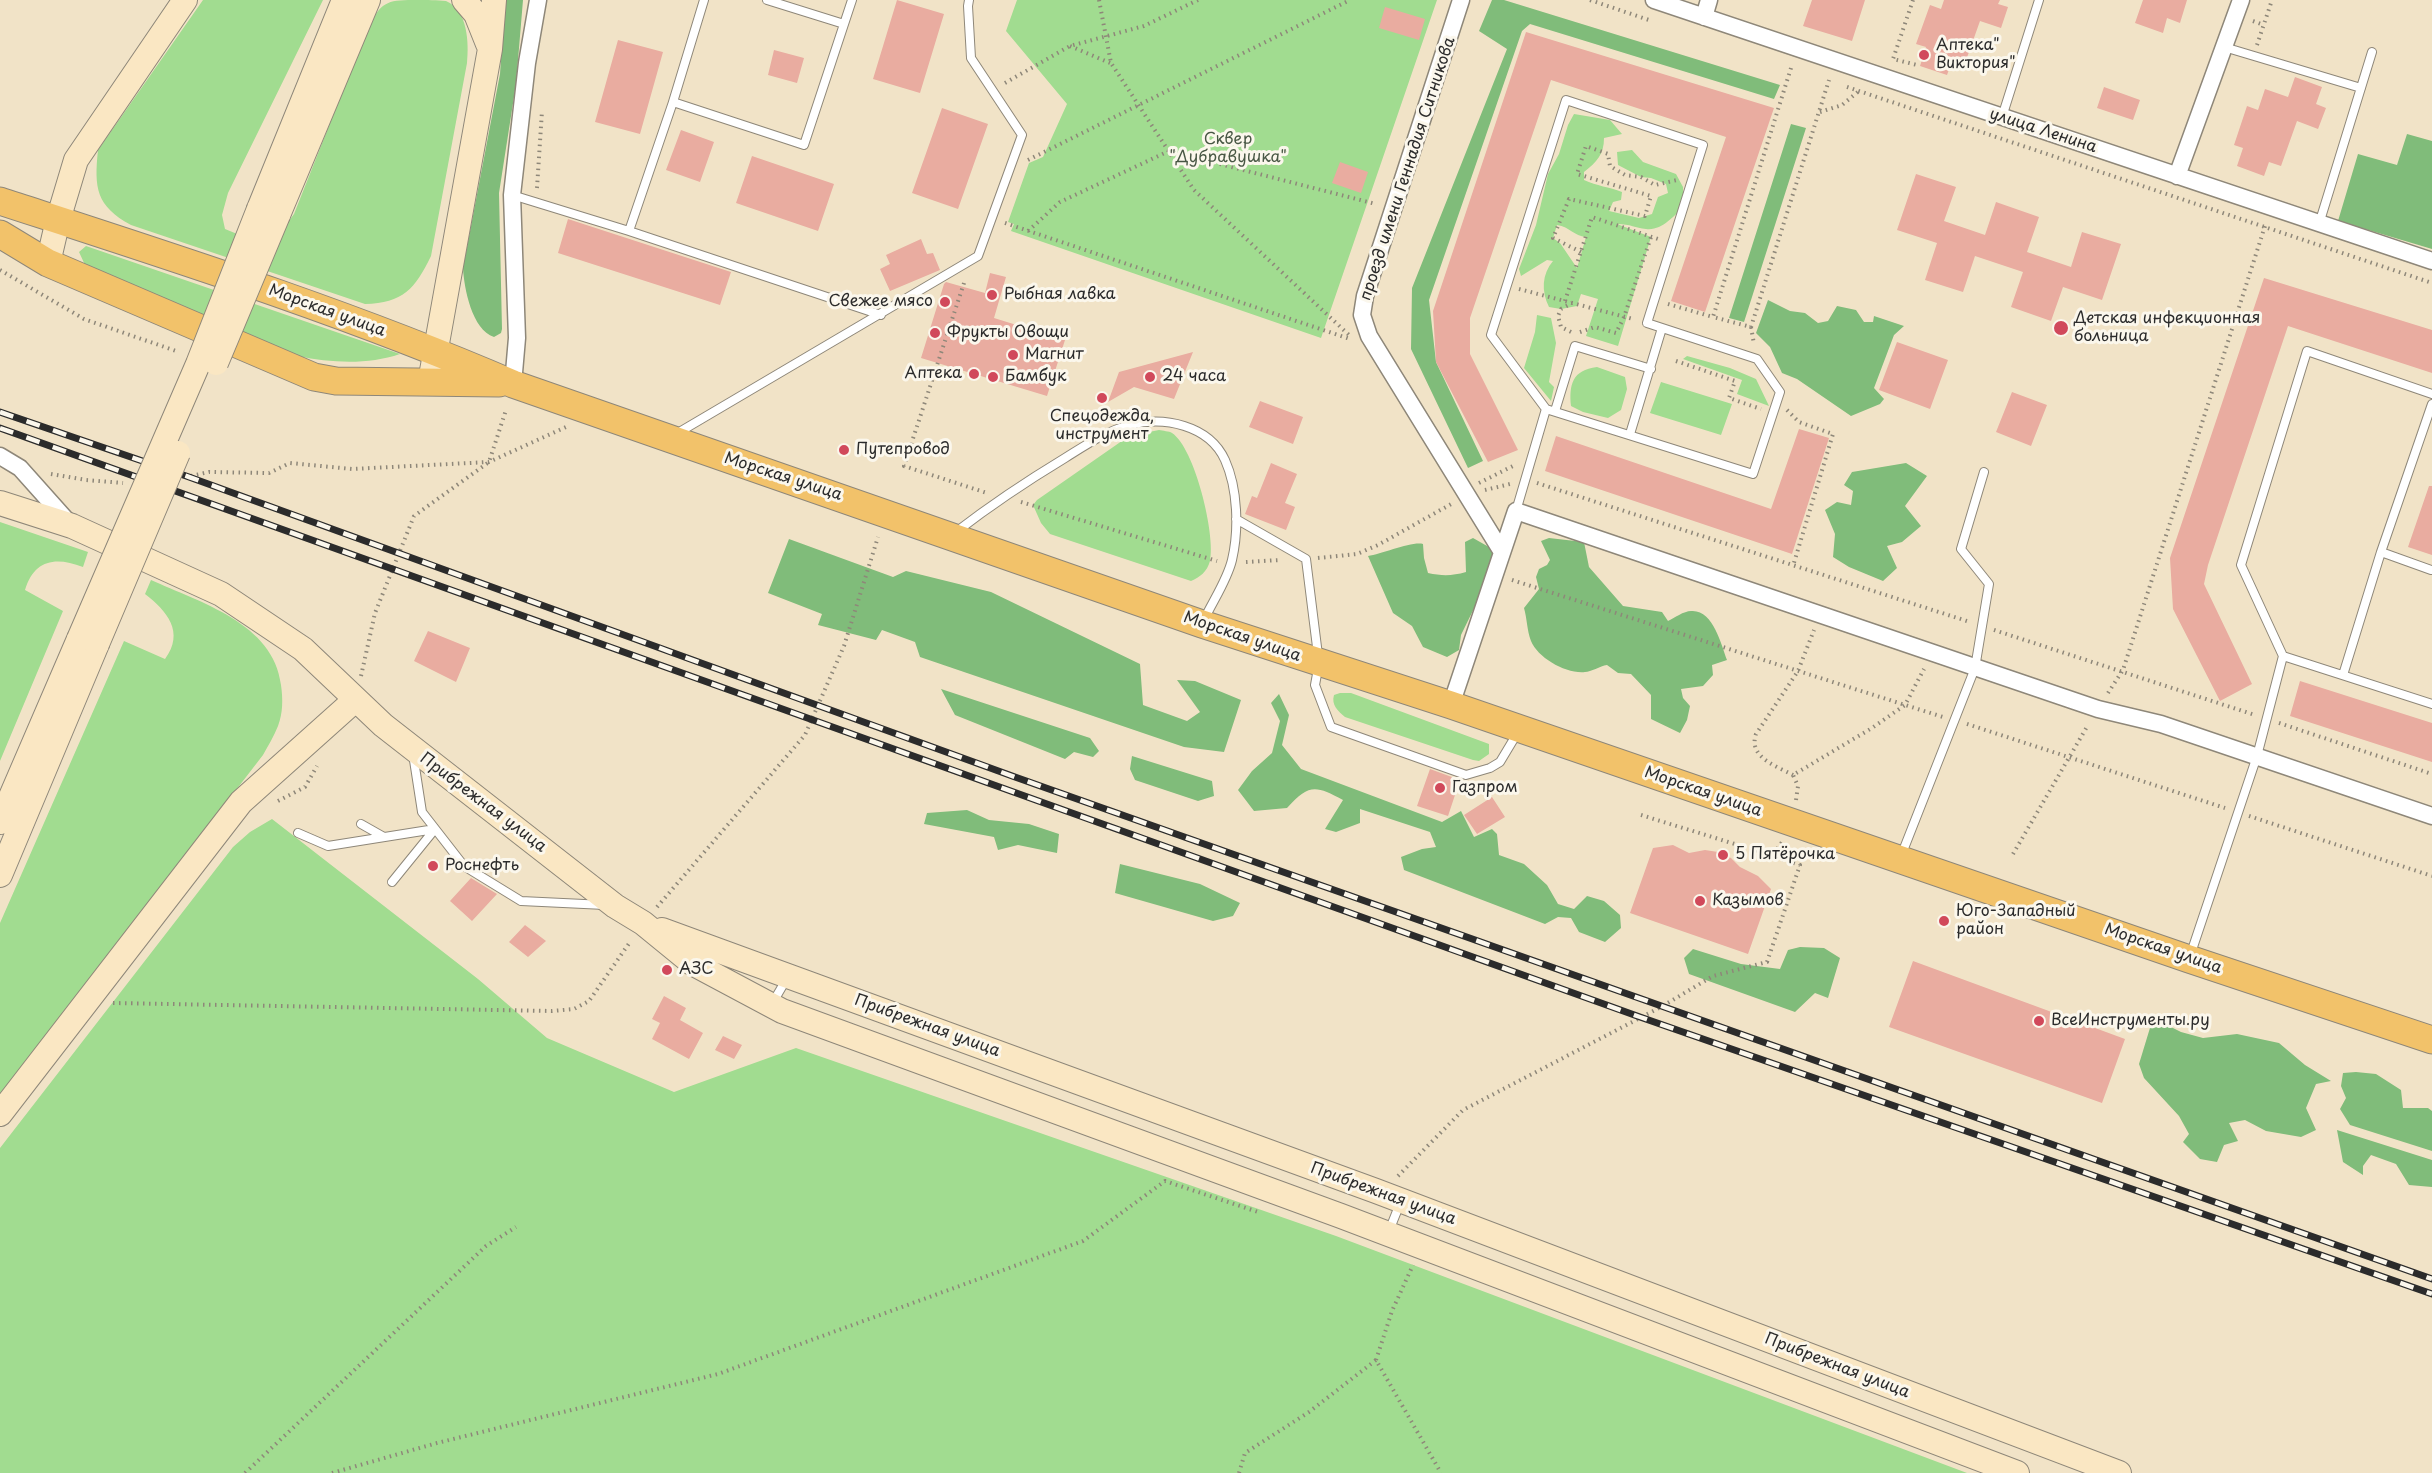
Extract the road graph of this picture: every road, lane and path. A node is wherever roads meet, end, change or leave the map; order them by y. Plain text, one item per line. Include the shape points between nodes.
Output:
1 (185, 0) edge
2 (464, 0) edge
3 (494, 0) edge
4 (538, 0) edge
5 (704, 0) edge
6 (767, 0) edge
7 (852, 0) edge
8 (969, 0) edge
9 (1099, 0) edge
10 (1198, 0) edge
11 (1350, 0) edge
12 (1461, 0) edge
13 (1590, 0) edge
14 (1654, 0) edge
15 (1709, 0) edge
16 (1913, 0) edge
17 (2039, 0) edge
18 (2272, 0) edge
19 (362, 1) edge
20 (2238, 8) edge
21 (1704, 16) junction
22 (1657, 22) dead end
23 (844, 24) junction
24 (2264, 25) junction
25 (1106, 35) junction
26 (1070, 46) junction
27 (2224, 46) junction
28 (490, 49) junction
29 (2372, 52) dead end
30 (2253, 56) junction
31 (1111, 63) junction
32 (1917, 65) dead end
33 (1800, 71) dead end
34 (1819, 77) dead end
35 (1829, 80) junction
36 (2361, 88) junction
37 (992, 90) junction
38 (1859, 91) junction
39 (673, 102) junction
40 (1138, 105) junction
41 (1819, 112) junction
42 (2002, 118) junction
43 (1169, 151) junction
44 (1024, 162) dead end
45 (1696, 167) junction
46 (2177, 176) junction
47 (512, 195) junction
48 (0, 201) edge
49 (2272, 208) junction
50 (1394, 209) junction
51 (1007, 213) dead end
52 (58, 220) junction
53 (2319, 224) junction
54 (2265, 227) junction
55 (629, 231) junction
56 (1028, 231) junction
57 (0, 234) edge
58 (1652, 237) junction
59 (1672, 244) junction
60 (1581, 252) junction
61 (2432, 261) edge
62 (48, 263) junction
63 (969, 277) dead end
64 (2432, 283) edge
65 (1507, 285) junction
66 (1565, 301) junction
67 (1572, 303) junction
68 (1662, 303) dead end
69 (881, 315) junction
70 (1624, 317) junction
71 (1713, 317) junction
72 (1647, 323) junction
73 (1662, 328) junction
74 (437, 351) junction
75 (1677, 361) dead end
76 (1651, 369) junction
77 (430, 381) junction
78 (513, 384) junction
79 (2432, 394) edge
80 (2432, 404) edge
81 (506, 410) dead end
82 (1550, 410) junction
83 (1773, 413) junction
84 (1799, 422) dead end
85 (568, 426) dead end
86 (1630, 434) junction
87 (1833, 434) dead end
88 (668, 439) junction
89 (0, 456) edge
90 (1522, 461) dead end
91 (489, 462) junction
92 (20, 468) junction
93 (1984, 472) dead end
94 (182, 480) dead end
95 (1526, 480) junction
96 (132, 484) dead end
97 (1469, 491) junction
98 (1001, 498) junction
99 (0, 503) edge
100 (1516, 511) junction
101 (1236, 519) junction
102 (72, 526) junction
103 (868, 533) dead end
104 (950, 536) junction
105 (1502, 552) junction
106 (2380, 552) junction
107 (1306, 559) junction
108 (1231, 562) junction
109 (1793, 566) junction
110 (2431, 570) edge
111 (375, 613) dead end
112 (1820, 614) junction
113 (1202, 624) junction
114 (1982, 626) junction
115 (88, 641) junction
116 (1933, 654) junction
117 (2283, 656) junction
118 (1319, 663) junction
119 (1975, 668) junction
120 (2123, 670) junction
121 (2343, 675) junction
122 (355, 700) junction
123 (2432, 704) edge
124 (1451, 705) junction
125 (2098, 709) junction
126 (2265, 718) junction
127 (1520, 729) junction
128 (413, 749) junction
129 (2257, 756) junction
130 (2432, 774) edge
131 (1793, 775) junction
132 (1641, 815) dead end
133 (2432, 816) edge
134 (0, 822) edge
135 (1789, 822) junction
136 (361, 824) dead end
137 (435, 829) junction
138 (298, 833) dead end
139 (384, 837) junction
140 (1764, 853) junction
141 (2013, 854) dead end
142 (1900, 859) junction
143 (0, 875) edge
144 (392, 882) dead end
145 (615, 906) junction
146 (643, 923) junction
147 (2189, 959) junction
148 (798, 978) junction
149 (102, 1003) dead end
150 (782, 1011) junction
151 (2432, 1040) edge
152 (0, 1114) edge
153 (1376, 1191) junction
154 (1401, 1200) junction
155 (1263, 1213) dead end
156 (516, 1227) dead end
157 (1388, 1234) junction
158 (1421, 1247) junction
159 (1376, 1360) junction
160 (245, 1473) edge
161 (332, 1473) edge
162 (1239, 1473) edge
163 (1441, 1473) edge
164 (2017, 1473) edge
165 (2119, 1473) edge

1 - 52 main road via 76,160
2 - 28 main road via 476,14
3 - 28 main road
4 - 47 street
5 - 39 lane
6 - 23 lane
7 - 23 lane
8 - 37 lane via 971,58
9 - 25 path
10 - 25 path via 1144,26
11 - 40 path
12 - 50 street, проезд имени Геннадия Ситникова
13 - 22 path
14 - 21 street, улица Ленина
15 - 21 street
16 - 32 path via 1893,59
17 - 42 lane
18 - 24 path
19 - 115 main road, bridge via 198,364
20 - 24 path
20 - 27 street
21 - 42 street, улица Ленина
23 - 39 lane via 804,145
24 - 30 path
25 - 26 path
25 - 31 path
26 - 31 path
26 - 37 path
27 - 30 lane
27 - 46 street
28 - 74 main road
29 - 36 lane
30 - 36 lane
31 - 40 path
33 - 71 path via 1791,68
34 - 35 path
35 - 38 path
35 - 41 path
36 - 53 lane
37 - 69 lane via 1022,135 978,256
38 - 41 path via 1842,105
38 - 54 path
39 - 55 lane
40 - 43 path
40 - 44 path
41 - 71 path via 1751,327
42 - 46 street, улица Ленина
43 - 50 path
43 - 56 path via 1060,202
43 - 56 path via 1194,190 1354,340
45 - 59 lane
45 - 60 path via 1674,182 1654,185 1641,177 1625,175 1610,166 1608,154 1586,146 1577,174 1651,196 1645,216 1569,199 1553,238
45 - 65 lane via 1703,146 1566,100
46 - 49 street, улица Ленина
47 - 55 lane
47 - 78 street via 517,338
48 - 52 main road, Морская улица
49 - 53 street, улица Ленина
49 - 54 path
50 - 97 street, проезд имени Геннадия Ситникова via 1362,315 1369,336
51 - 56 path via 1004,223
52 - 62 main road
52 - 74 main road, Морская улица via 257,285
53 - 61 street, улица Ленина
54 - 64 path
54 - 120 path
55 - 69 lane
57 - 62 main road
58 - 59 path
58 - 60 path via 1592,217
58 - 70 path
59 - 72 lane
60 - 66 path
62 - 77 main road via 314,377 336,381
63 - 98 path via 962,285 904,466
65 - 66 path
65 - 82 lane via 1491,335
66 - 67 path
67 - 70 path
67 - 70 path via 1561,309 1558,316 1561,327 1575,334 1594,327 1616,333
68 - 71 path
69 - 88 lane
70 - 72 path
72 - 73 lane
73 - 76 lane
73 - 83 lane via 1757,359 1780,392
74 - 77 main road
74 - 78 main road, Морская улица
75 - 83 path via 1735,381 1729,398
76 - 82 lane via 1575,346
76 - 86 lane
77 - 78 main road
78 - 88 main road, Морская улица
79 - 117 lane via 2307,351 2241,565
80 - 106 lane
81 - 91 path
82 - 86 lane
82 - 95 lane
83 - 84 path
83 - 86 lane via 1753,474
85 - 91 path
87 - 109 path
88 - 104 main road, Морская улица
89 - 92 street
90 - 97 path
91 - 94 path via 352,469 290,464 269,473 208,472
91 - 111 path via 414,516
92 - 96 path
92 - 102 street
93 - 114 lane via 1961,549 1989,584
95 - 97 path
95 - 100 lane
95 - 109 path
97 - 105 street, проезд имени Геннадия Ситникова
97 - 107 path via 1357,554
98 - 101 lane via 1104,434 1153,420 1174,422 1202,436 1225,459 1233,484
98 - 104 lane
98 - 108 path via 1210,560
99 - 102 main road, Прибрежная улица
100 - 105 street
100 - 112 street
101 - 107 lane
101 - 108 lane
102 - 122 main road, Прибрежная улица via 221,594 303,649
103 - 146 path via 879,537 844,646 805,735
104 - 113 main road, Морская улица
105 - 124 street
106 - 110 lane
106 - 121 lane
107 - 108 path
107 - 118 lane
108 - 113 lane
109 - 114 path
112 - 116 street
112 - 131 path via 1798,671 1753,742 1761,757
113 - 118 main road, Морская улица
114 - 119 lane
114 - 120 path
115 - 134 main road
115 - 143 main road
116 - 119 street
116 - 131 path via 1905,705
117 - 121 lane
117 - 126 lane
118 - 124 main road, Морская улица
118 - 127 lane via 1315,685 1331,727 1453,772 1473,774 1500,762
119 - 125 street
119 - 142 lane
120 - 125 path
120 - 126 path
121 - 123 lane
122 - 128 main road, Прибрежная улица
122 - 152 main road via 241,802
124 - 127 main road, Морская улица
125 - 129 street via 2161,724
125 - 141 path
126 - 129 lane
126 - 130 path
127 - 135 main road, Морская улица
128 - 137 lane via 422,812
128 - 145 main road, Прибрежная улица
129 - 133 street
129 - 147 lane
131 - 135 path via 1798,786
132 - 140 path
135 - 140 path via 1781,846
135 - 142 main road, Морская улица
136 - 139 lane
137 - 139 lane
137 - 144 lane
137 - 145 lane via 464,866 521,901
138 - 139 lane via 328,846
140 - 153 path via 1800,865 1767,962 1713,976 1463,1110 1402,1174
142 - 147 main road, Морская улица
145 - 146 main road, Прибрежная улица
146 - 148 main road, Прибрежная улица
146 - 149 path via 589,1000 574,1009
146 - 150 main road, Прибрежная улица via 692,963
147 - 151 main road, Морская улица
148 - 150 lane via 783,985 776,997
148 - 153 main road, Прибрежная улица
150 - 157 main road, Прибрежная улица
153 - 154 main road, Прибрежная улица
154 - 157 lane
154 - 165 main road, Прибрежная улица
155 - 161 path via 1165,1180 1083,1241 718,1374
156 - 160 path via 486,1246
157 - 158 main road, Прибрежная улица
158 - 159 path via 1392,1311
158 - 164 main road, Прибрежная улица
159 - 162 path via 1308,1412 1245,1453
159 - 163 path

